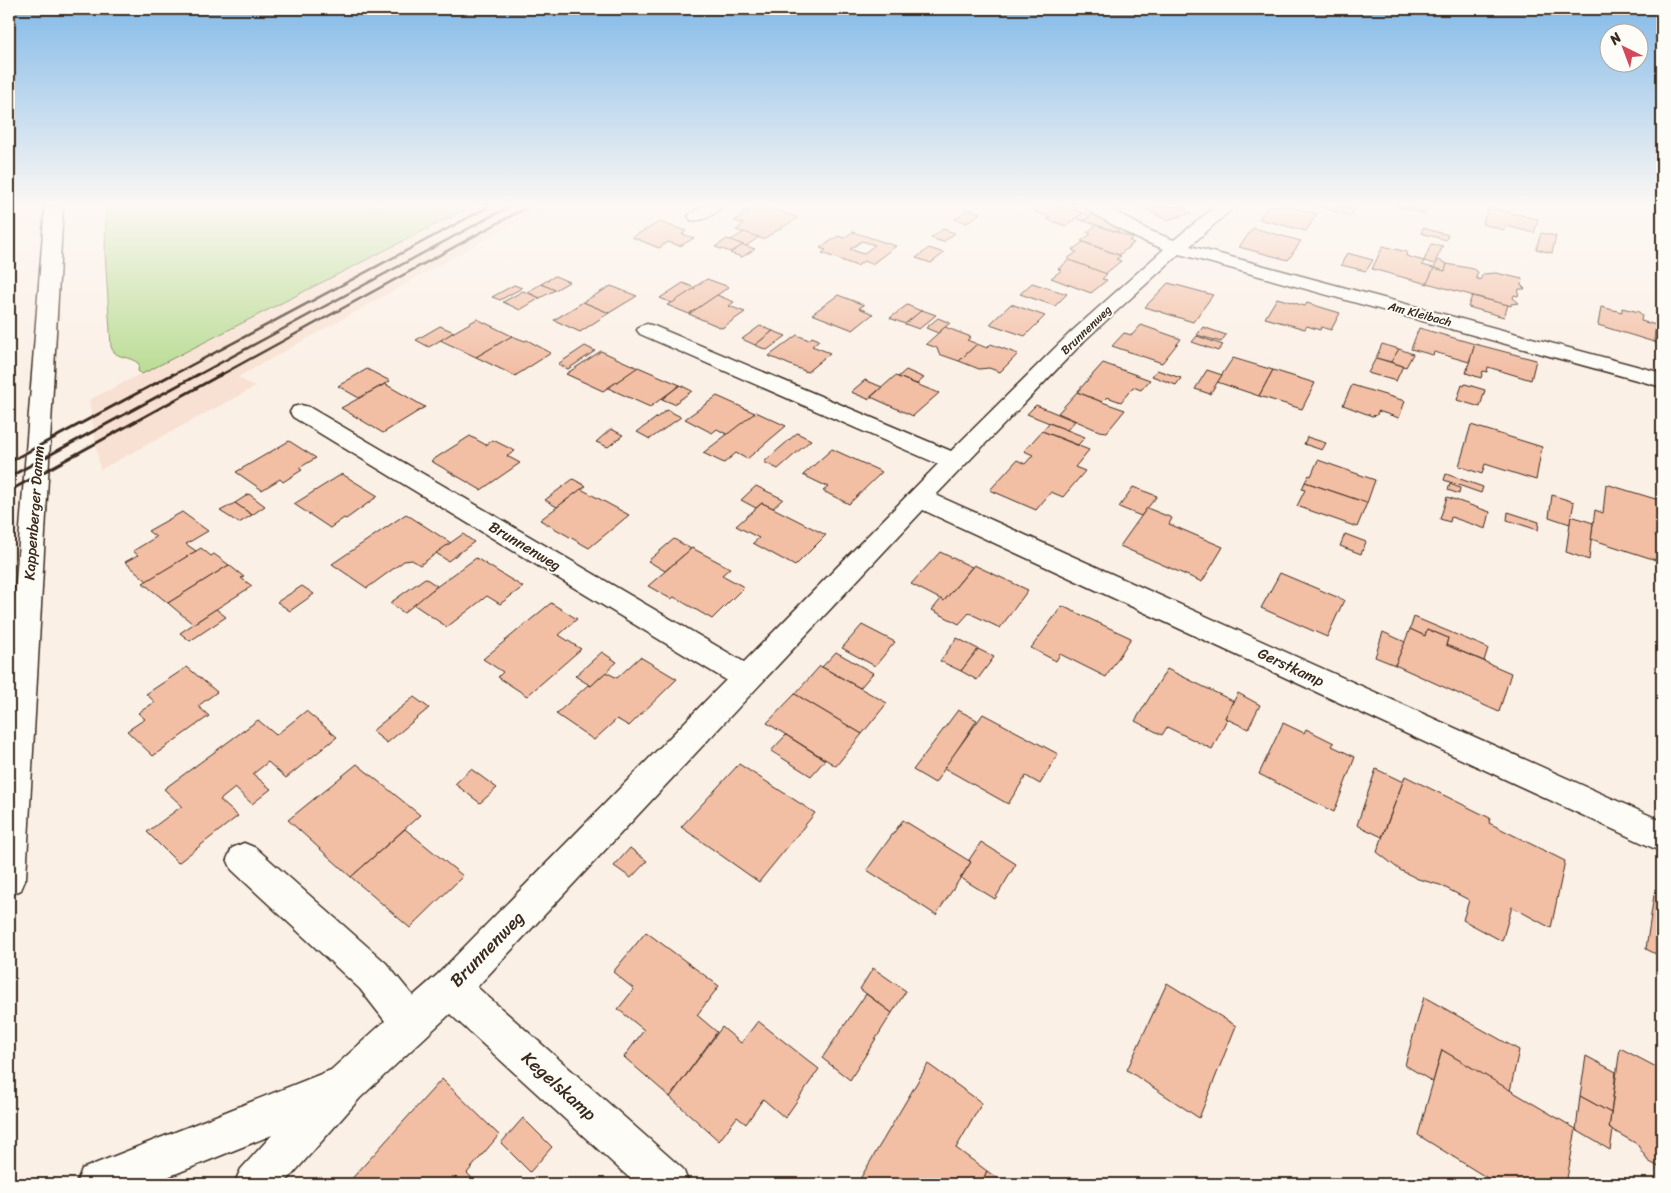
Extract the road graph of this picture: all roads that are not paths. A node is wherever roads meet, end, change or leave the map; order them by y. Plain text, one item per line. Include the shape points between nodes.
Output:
1 (51, 262) edge
2 (1160, 262) edge
3 (1228, 262) edge
4 (647, 330) dead end
5 (1662, 380) edge
6 (301, 412) dead end
7 (954, 462) junction
8 (920, 498) junction
9 (748, 678) junction
10 (1662, 837) edge
11 (244, 859) dead end
12 (9, 878) edge
13 (450, 988) junction
14 (412, 1023) junction
15 (346, 1084) junction
16 (97, 1184) edge
17 (256, 1184) edge
18 (668, 1184) edge

1 - 12 street, Kappenberger Damm
2 - 7 street, Brunnenweg via 1078,336
3 - 5 street, Am Kleibach
4 - 7 street
6 - 9 street, Brunnenweg
7 - 8 street, Brunnenweg
8 - 9 street, Brunnenweg
8 - 10 street, Gerstkamp
9 - 13 street, Brunnenweg
11 - 14 street via 373,976
13 - 14 street, Brunnenweg
13 - 18 street, Kegelskamp
14 - 15 street, Brunnenweg
15 - 16 street, Brunnenweg
15 - 17 street, Brunnenweg

